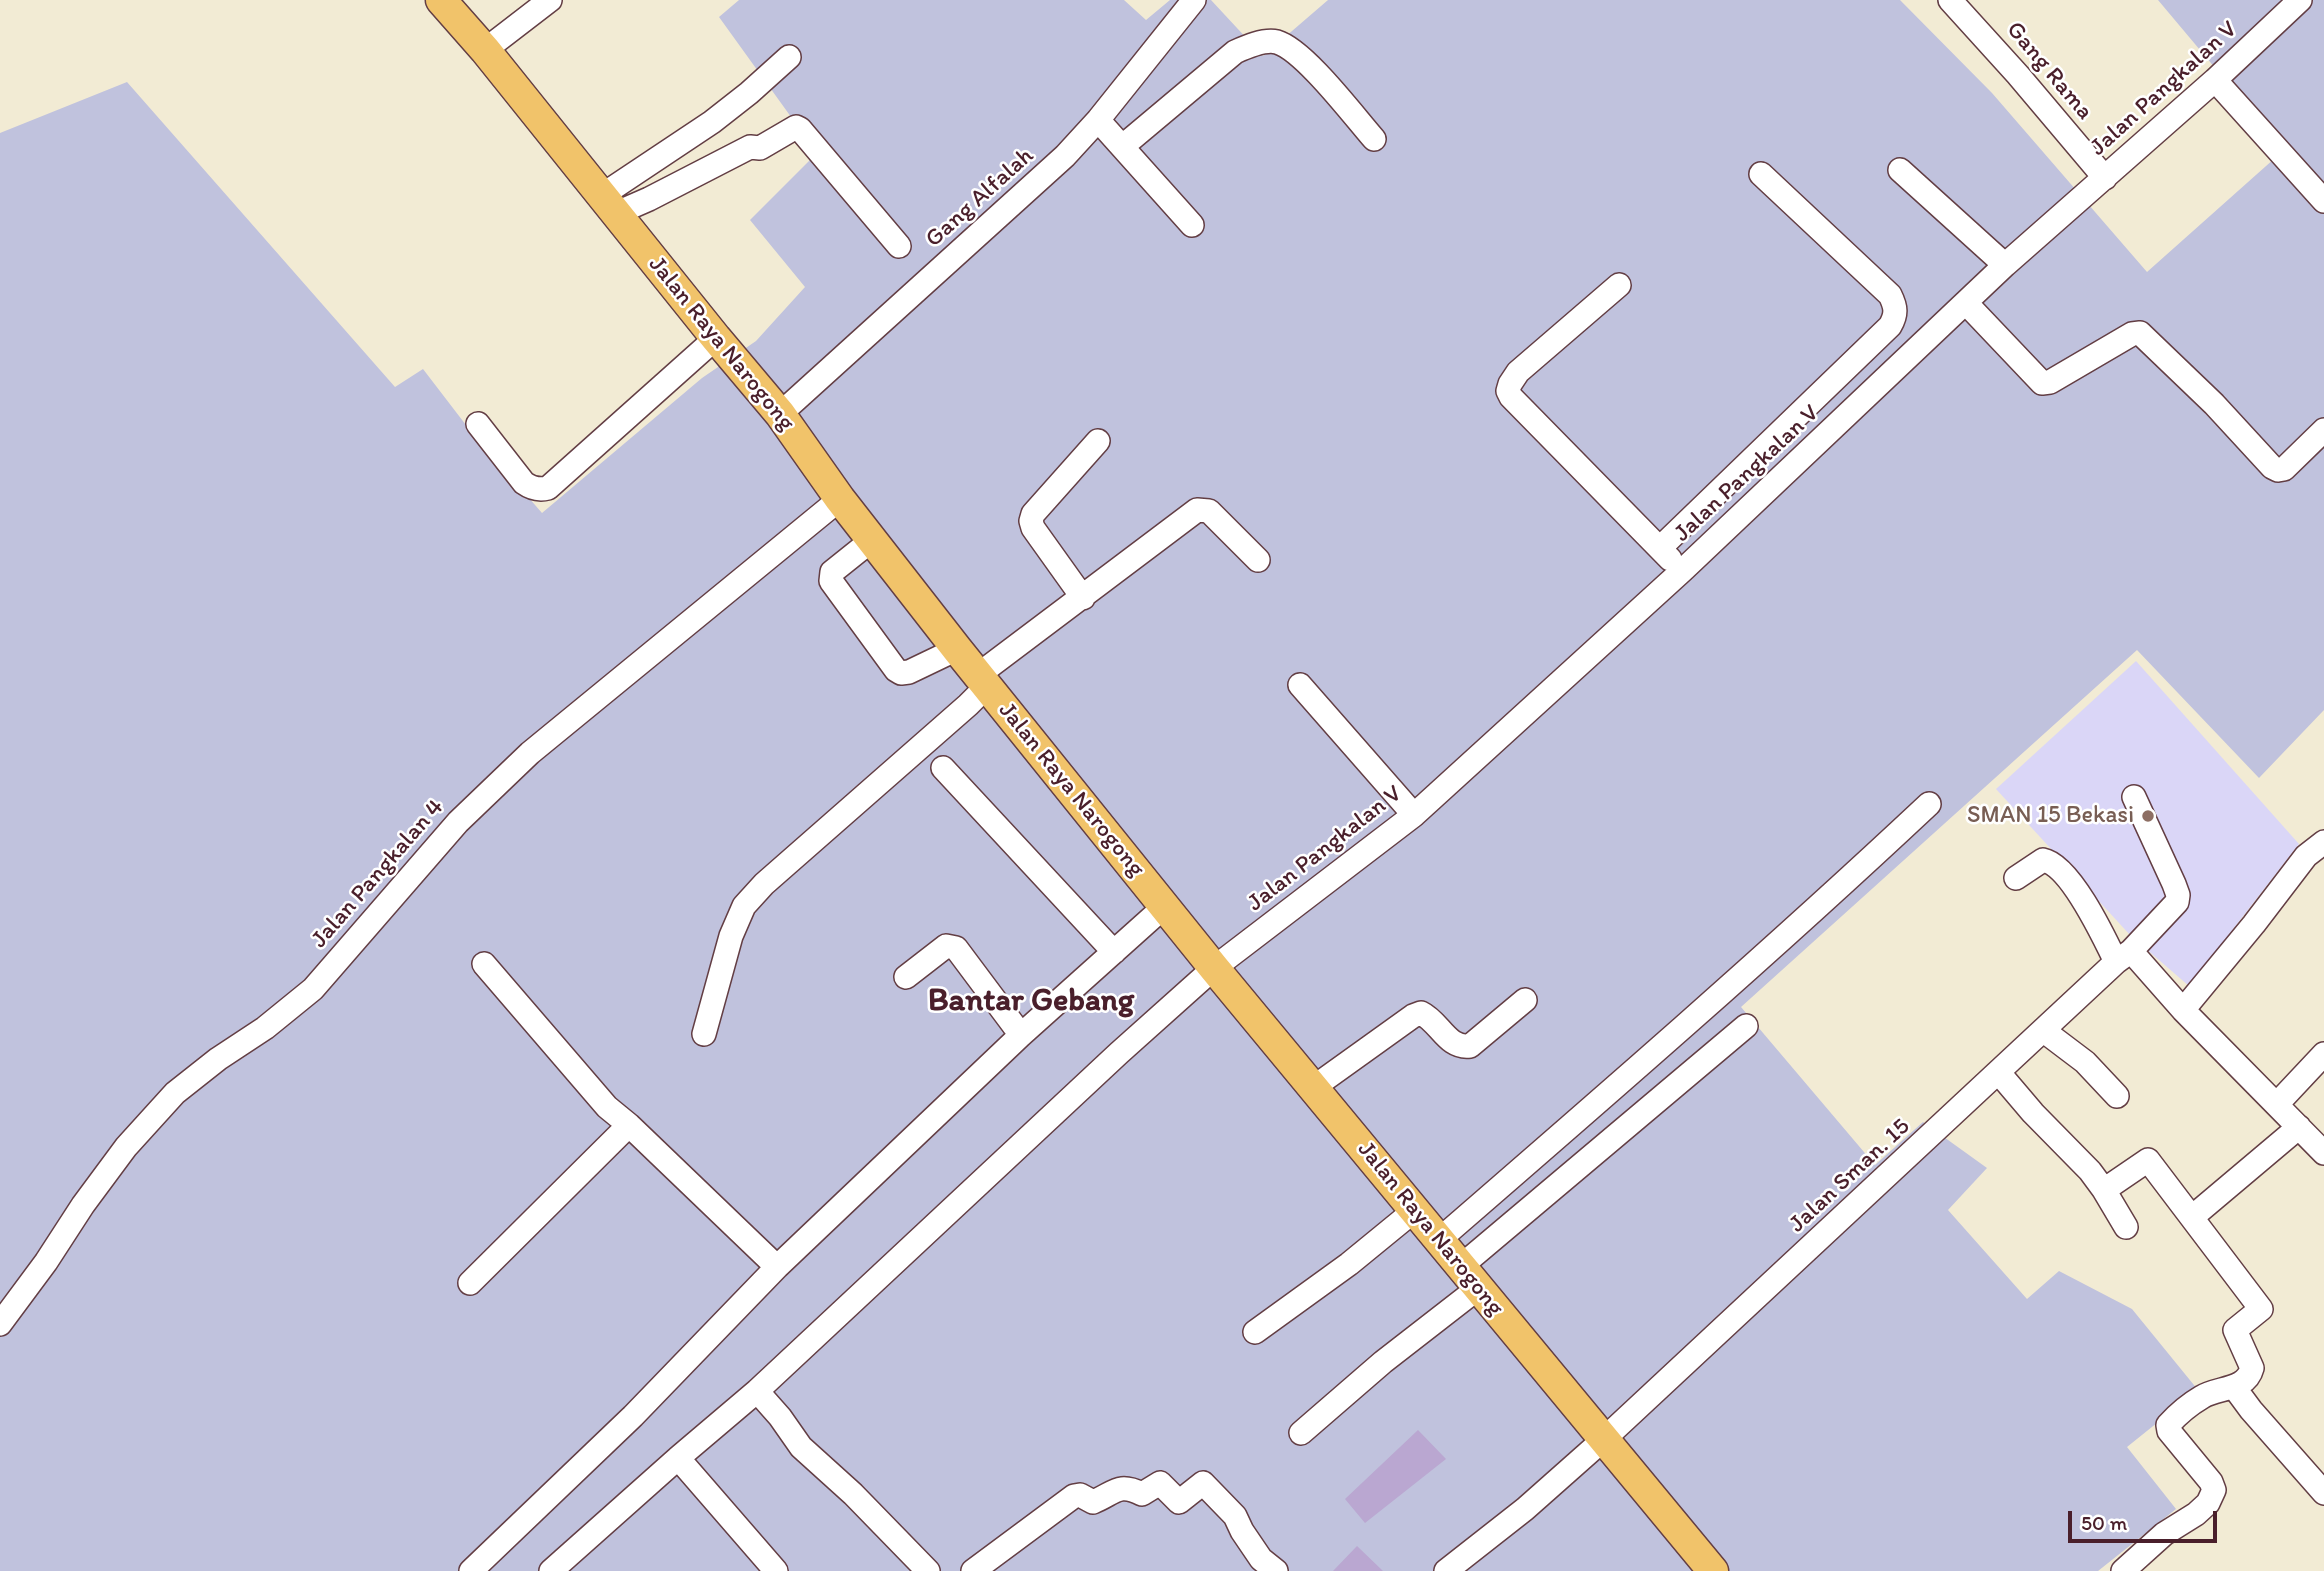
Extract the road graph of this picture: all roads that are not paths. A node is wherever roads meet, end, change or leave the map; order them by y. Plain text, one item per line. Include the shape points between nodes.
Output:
1 (441, 0) edge
2 (551, 0) edge
3 (1195, 0) edge
4 (1950, 0) edge
5 (2300, 0) edge
6 (485, 50) junction
7 (789, 57) dead end
8 (2215, 80) junction
9 (1098, 120) junction
10 (1374, 139) dead end
11 (1123, 146) junction
12 (1900, 170) dead end
13 (1761, 174) dead end
14 (2105, 178) junction
15 (2324, 201) edge
16 (609, 204) junction
17 (1192, 225) dead end
18 (899, 246) dead end
19 (2005, 265) junction
20 (1619, 285) dead end
21 (1966, 303) junction
22 (716, 338) junction
23 (780, 414) junction
24 (478, 424) dead end
25 (2324, 430) edge
26 (1098, 441) dead end
27 (840, 499) junction
28 (872, 540) junction
29 (1660, 548) junction
30 (1258, 560) dead end
31 (1683, 570) junction
32 (1083, 598) junction
33 (957, 649) junction
34 (983, 680) junction
35 (1300, 685) dead end
36 (943, 768) dead end
37 (2134, 797) dead end
38 (1929, 804) dead end
39 (1414, 815) junction
40 (2324, 842) edge
41 (2016, 878) dead end
42 (1166, 906) junction
43 (1114, 952) junction
44 (2124, 956) junction
45 (484, 964) dead end
46 (1214, 968) junction
47 (906, 977) dead end
48 (1525, 1000) dead end
49 (2183, 1010) junction
50 (1746, 1026) dead end
51 (2044, 1031) junction
52 (704, 1034) dead end
53 (1021, 1035) junction
54 (2324, 1054) edge
55 (1999, 1073) junction
56 (1314, 1087) junction
57 (2117, 1096) dead end
58 (2277, 1104) junction
59 (629, 1125) junction
60 (2299, 1127) junction
61 (2324, 1153) edge
62 (2104, 1189) junction
63 (1415, 1210) junction
64 (2192, 1216) junction
65 (2126, 1227) dead end
66 (1439, 1240) junction
67 (777, 1267) junction
68 (1469, 1278) junction
69 (470, 1283) dead end
70 (0, 1324) edge
71 (1255, 1332) dead end
72 (2234, 1387) junction
73 (757, 1391) junction
74 (1301, 1433) dead end
75 (1604, 1440) junction
76 (678, 1458) junction
77 (2324, 1493) edge
78 (471, 1571) edge
79 (551, 1571) edge
80 (776, 1571) edge
81 (928, 1571) edge
82 (974, 1571) edge
83 (1276, 1571) edge
84 (1446, 1571) edge
85 (1713, 1571) edge
86 (2123, 1571) edge

1 - 6 main road, Jalan Raya Narogong
2 - 6 street
3 - 9 street, Gang Alfalah
4 - 14 street, Gang Rama
5 - 8 street, Jalan Pangkalan V
6 - 16 main road, Jalan Raya Narogong
7 - 16 street
8 - 14 street, Jalan Pangkalan V
8 - 15 street
9 - 11 street
9 - 23 street, Gang Alfalah via 1065,156
10 - 11 street via 1299,54 1274,41 1235,52
11 - 17 street
12 - 19 street
13 - 29 street via 1890,295 1895,317
14 - 19 street, Jalan Pangkalan V
16 - 18 street via 649,199 796,127
16 - 22 main road, Jalan Raya Narogong
19 - 21 street, Jalan Pangkalan V
20 - 29 street via 1518,372 1508,391
21 - 25 street via 2042,383 2140,333 2278,470
21 - 31 street, Jalan Pangkalan V
22 - 23 main road, Jalan Raya Narogong
22 - 24 street via 548,488 524,483
23 - 27 main road, Jalan Raya Narogong
26 - 32 street via 1031,521
27 - 28 main road, Jalan Raya Narogong
27 - 70 street, Jalan Pangkalan 4 via 530,754 458,822 313,989 175,1094 126,1147
28 - 33 main road, Jalan Raya Narogong
28 - 33 street via 832,572 831,581 896,670 909,672
29 - 31 street
30 - 32 street via 1209,511 1197,510
31 - 39 street, Jalan Pangkalan V
32 - 34 street
33 - 34 main road, Jalan Raya Narogong
34 - 42 main road, Jalan Raya Narogong
34 - 52 street via 968,705 744,906
35 - 39 street
36 - 43 street
37 - 44 street, Jalan Sman. 15 via 2178,895 2177,902
38 - 66 street via 1641,1065
39 - 46 street, Jalan Pangkalan V
40 - 49 street via 2306,856
41 - 44 street via 2043,860 2057,865
42 - 43 street
42 - 46 main road, Jalan Raya Narogong
43 - 53 street
44 - 49 street
44 - 51 street, Jalan Sman. 15
45 - 59 street via 607,1107
46 - 56 main road, Jalan Raya Narogong
46 - 73 street, Jalan Pangkalan V
47 - 53 street via 946,946 956,948
48 - 56 street via 1470,1046 1455,1046 1428,1016 1413,1016
49 - 58 street
50 - 68 street
51 - 55 street, Jalan Sman. 15
51 - 57 street via 2085,1062
53 - 67 street
54 - 58 street
55 - 62 street
55 - 75 street, Jalan Sman. 15
56 - 63 main road, Jalan Raya Narogong
58 - 60 street
59 - 67 street
59 - 69 street
60 - 61 street
60 - 64 street
62 - 64 street via 2148,1160
62 - 65 street
63 - 66 main road, Jalan Raya Narogong
63 - 71 street
64 - 72 street via 2260,1306 2258,1313 2235,1330 2252,1368
66 - 68 main road, Jalan Raya Narogong
67 - 78 street via 633,1416
68 - 74 street
68 - 75 main road, Jalan Raya Narogong
72 - 77 street
72 - 86 street via 2203,1396 2168,1425 2211,1482 2212,1498
73 - 76 street, Jalan Pangkalan V
73 - 81 street via 801,1447
75 - 84 street, Jalan Sman. 15
75 - 85 main road, Jalan Raya Narogong
76 - 79 street, Jalan Pangkalan V
76 - 80 street
82 - 83 street via 1073,1496 1093,1502 1119,1488 1142,1494 1160,1483 1179,1502 1203,1483 1235,1516 1261,1559

